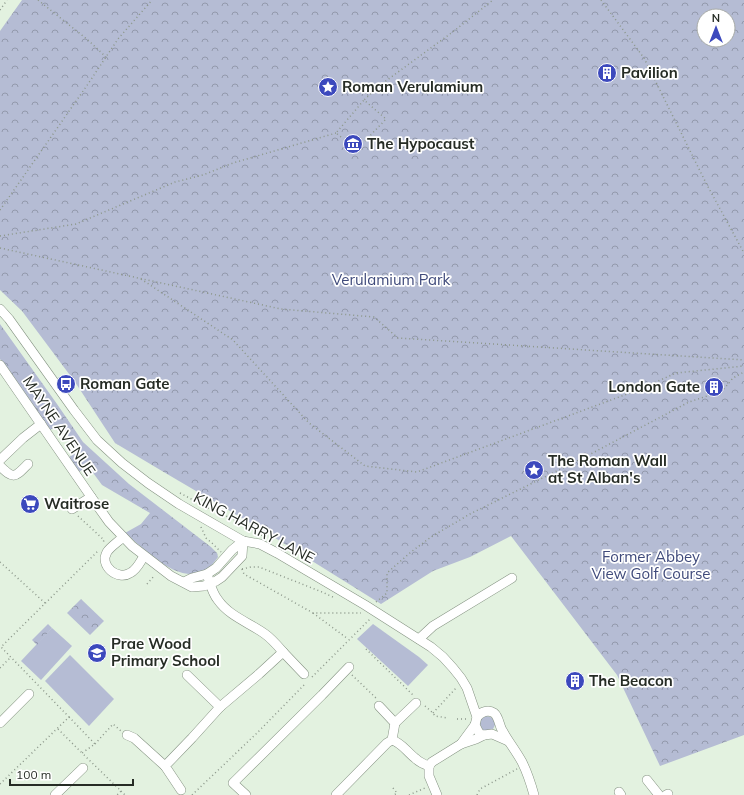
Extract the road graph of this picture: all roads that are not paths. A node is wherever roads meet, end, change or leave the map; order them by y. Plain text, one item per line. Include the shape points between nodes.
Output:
1 (0, 309) edge
2 (0, 364) edge
3 (41, 424) junction
4 (0, 460) edge
5 (28, 464) dead end
6 (0, 466) edge
7 (91, 497) junction
8 (72, 509) road end
9 (123, 537) junction
10 (243, 541) junction
11 (144, 556) junction
12 (207, 574) junction
13 (512, 578) dead end
14 (184, 582) junction
15 (210, 584) junction
16 (419, 639) junction
17 (283, 652) junction
18 (348, 668) road end
19 (187, 675) dead end
20 (307, 678) road end
21 (29, 694) dead end
22 (470, 694) junction
23 (417, 701) road end
24 (379, 706) road end
25 (220, 707) junction
26 (489, 711) junction
27 (472, 719) junction
28 (0, 723) edge
29 (395, 723) junction
30 (499, 725) junction
31 (488, 735) junction
32 (127, 736) road end
33 (392, 740) junction
34 (508, 741) junction
35 (462, 744) junction
36 (165, 766) junction
37 (429, 766) junction
38 (83, 768) dead end
39 (647, 780) dead end
40 (181, 790) dead end
41 (55, 795) edge
42 (246, 795) edge
43 (336, 795) edge
44 (437, 795) edge
45 (534, 795) edge
46 (664, 795) edge

1 - 10 street, KING HARRY LANE via 97,440 148,483
2 - 3 street, MAYNE AVENUE
3 - 4 street
3 - 7 street, MAYNE AVENUE
5 - 6 street via 18,474 12,475
7 - 8 street
7 - 9 street, MAYNE AVENUE
9 - 11 street, MAYNE AVENUE
9 - 11 street via 107,551 105,563 110,569 124,576 137,567
10 - 12 street
10 - 15 street, MAYNE AVENUE via 238,567
10 - 16 street, KING HARRY LANE via 260,544 367,612
11 - 14 street, MAYNE AVENUE via 171,576
12 - 14 street
12 - 15 street
13 - 16 street via 434,626
14 - 15 street, MAYNE AVENUE via 192,587
15 - 17 street via 217,599 229,612 273,640
16 - 22 street, KING HARRY LANE via 448,663
17 - 20 street
17 - 25 street
18 - 42 street via 232,783
19 - 25 street
21 - 28 street
22 - 26 street, KING HARRY LANE
22 - 27 street, KING HARRY LANE
23 - 29 street
24 - 29 street
25 - 36 street
26 - 27 street via 482,712
26 - 30 street via 497,716
27 - 31 street, KING HARRY LANE via 480,734
27 - 35 street
29 - 33 street
30 - 31 street via 496,732
30 - 34 street
31 - 34 street, KING HARRY LANE
31 - 35 street
32 - 36 street via 134,738
33 - 37 street via 422,764
33 - 43 street
34 - 45 street via 523,764
35 - 37 street
36 - 40 street
37 - 44 street via 428,776
38 - 41 street
39 - 46 street

